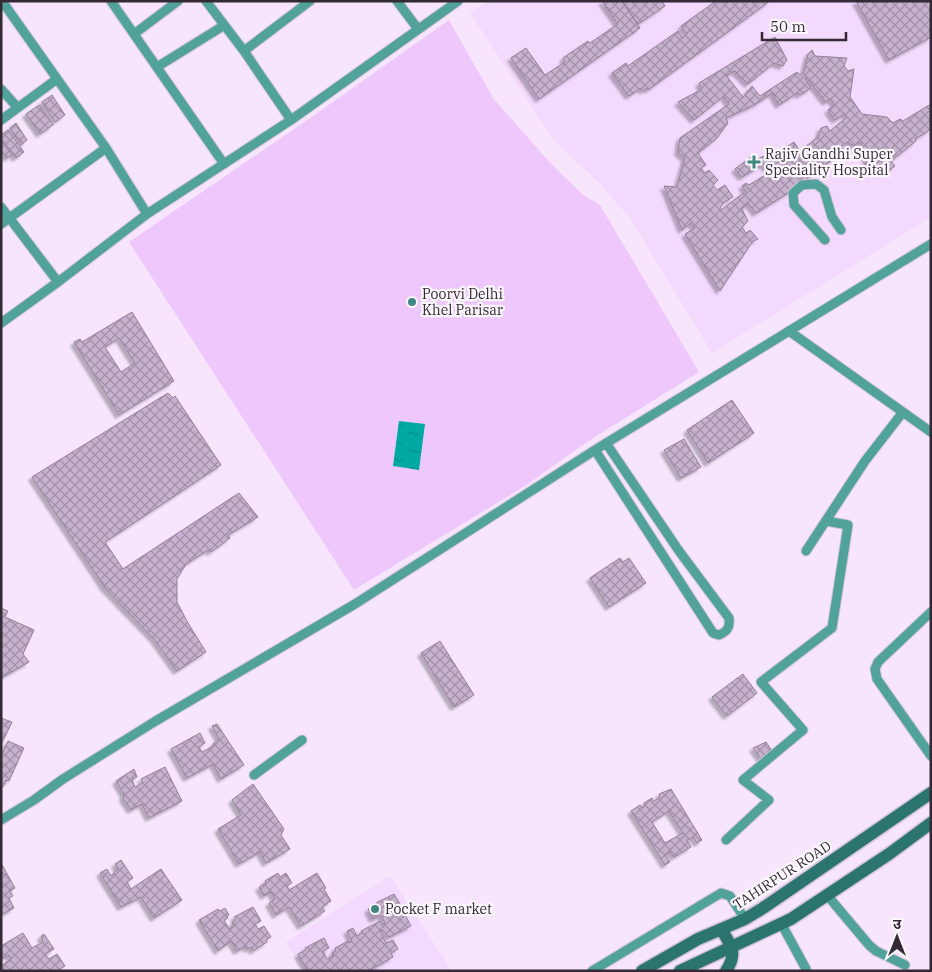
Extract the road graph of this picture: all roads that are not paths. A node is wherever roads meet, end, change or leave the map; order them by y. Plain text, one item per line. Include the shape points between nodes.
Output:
1 (2, 1) edge
2 (111, 1) edge
3 (178, 1) edge
4 (206, 1) edge
5 (310, 1) edge
6 (397, 1) edge
7 (458, 1) edge
8 (10, 11) junction
9 (1, 18) edge
10 (223, 26) junction
11 (418, 29) junction
12 (134, 34) junction
13 (244, 51) junction
14 (157, 67) junction
15 (57, 79) junction
16 (1, 89) edge
17 (18, 108) junction
18 (1, 120) edge
19 (290, 120) junction
20 (106, 148) junction
21 (224, 164) junction
22 (1, 207) edge
23 (147, 214) junction
24 (5, 221) edge
25 (841, 230) dead end
26 (825, 240) dead end
27 (931, 244) edge
28 (58, 282) junction
29 (1, 322) edge
30 (789, 331) junction
31 (903, 412) junction
32 (931, 432) edge
33 (606, 443) junction
34 (595, 450) junction
35 (826, 521) junction
36 (806, 551) dead end
37 (931, 612) edge
38 (302, 740) dead end
39 (931, 756) edge
40 (254, 775) dead end
41 (931, 793) edge
42 (1, 820) edge
43 (931, 823) edge
44 (726, 840) dead end
45 (827, 895) junction
46 (746, 919) junction
47 (781, 923) junction
48 (721, 929) junction
49 (732, 945) junction
50 (905, 965) dead end
51 (806, 969) dead end
52 (592, 971) edge
53 (642, 971) edge
54 (680, 971) edge
55 (726, 971) edge

1 - 8 street
2 - 12 street
3 - 12 street
4 - 10 street
5 - 13 street
6 - 11 street
7 - 11 street
8 - 9 street
8 - 15 street
10 - 13 street
10 - 14 street
11 - 19 street
12 - 14 street
13 - 19 street
14 - 21 street
15 - 17 street
15 - 20 street
16 - 17 street
17 - 18 street
19 - 21 street
20 - 23 street
20 - 24 street
21 - 23 street
22 - 24 street
23 - 28 street
24 - 28 street
25 - 26 street via 832,217 824,190 816,184 802,186 793,193 794,205
27 - 30 street
28 - 29 street
30 - 31 street
30 - 33 street
31 - 32 street
31 - 35 street via 865,461
33 - 34 street
33 - 34 street via 729,618 730,626 726,632 713,633
34 - 42 street via 355,604 154,722
35 - 36 street
35 - 44 street via 848,524 832,628 760,682 803,730 742,780 769,800
37 - 39 street via 878,662 875,669 877,679
38 - 40 street
41 - 46 main road, TAHIRPUR ROAD
43 - 45 main road
45 - 47 main road
45 - 50 street via 868,945
46 - 48 main road, TAHIRPUR ROAD
46 - 52 street via 730,896 721,893
47 - 49 main road
47 - 51 street
48 - 49 main road
48 - 53 main road, TAHIRPUR ROAD
49 - 54 main road
49 - 55 main road via 733,958

